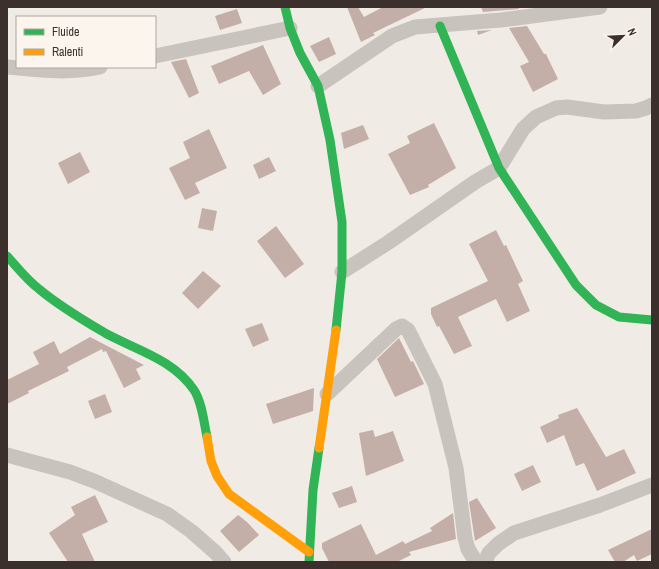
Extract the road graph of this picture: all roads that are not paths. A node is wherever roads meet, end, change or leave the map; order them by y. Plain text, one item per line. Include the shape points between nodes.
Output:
1 (285, 7) edge
2 (600, 7) edge
3 (440, 26) junction
4 (290, 28) junction
5 (156, 56) edge
6 (18, 68) edge
7 (94, 68) edge
8 (318, 86) junction
9 (652, 105) edge
10 (499, 168) junction
11 (7, 256) edge
12 (342, 272) junction
13 (652, 320) edge
14 (327, 394) junction
15 (7, 455) edge
16 (652, 485) edge
17 (309, 552) junction
18 (216, 559) edge
19 (309, 562) edge
20 (476, 562) edge
21 (485, 562) edge

1 - 4 street
2 - 3 street
3 - 8 street via 415,27 392,36
3 - 10 street
4 - 5 street
4 - 8 street
6 - 7 street via 71,72
8 - 12 street via 330,140 342,222
9 - 10 street via 636,112 604,112 567,106 546,112 522,129
10 - 12 street
10 - 13 street via 576,285 596,304 619,316
11 - 17 street via 38,289 68,311 164,361 181,374 196,391 211,461 229,494
12 - 14 street
14 - 17 street via 313,490
14 - 20 street via 396,329 402,326 408,330 435,384 456,468 465,538
15 - 18 street via 94,481 167,514 191,531
16 - 21 street via 514,533 498,544 489,553
17 - 19 street

